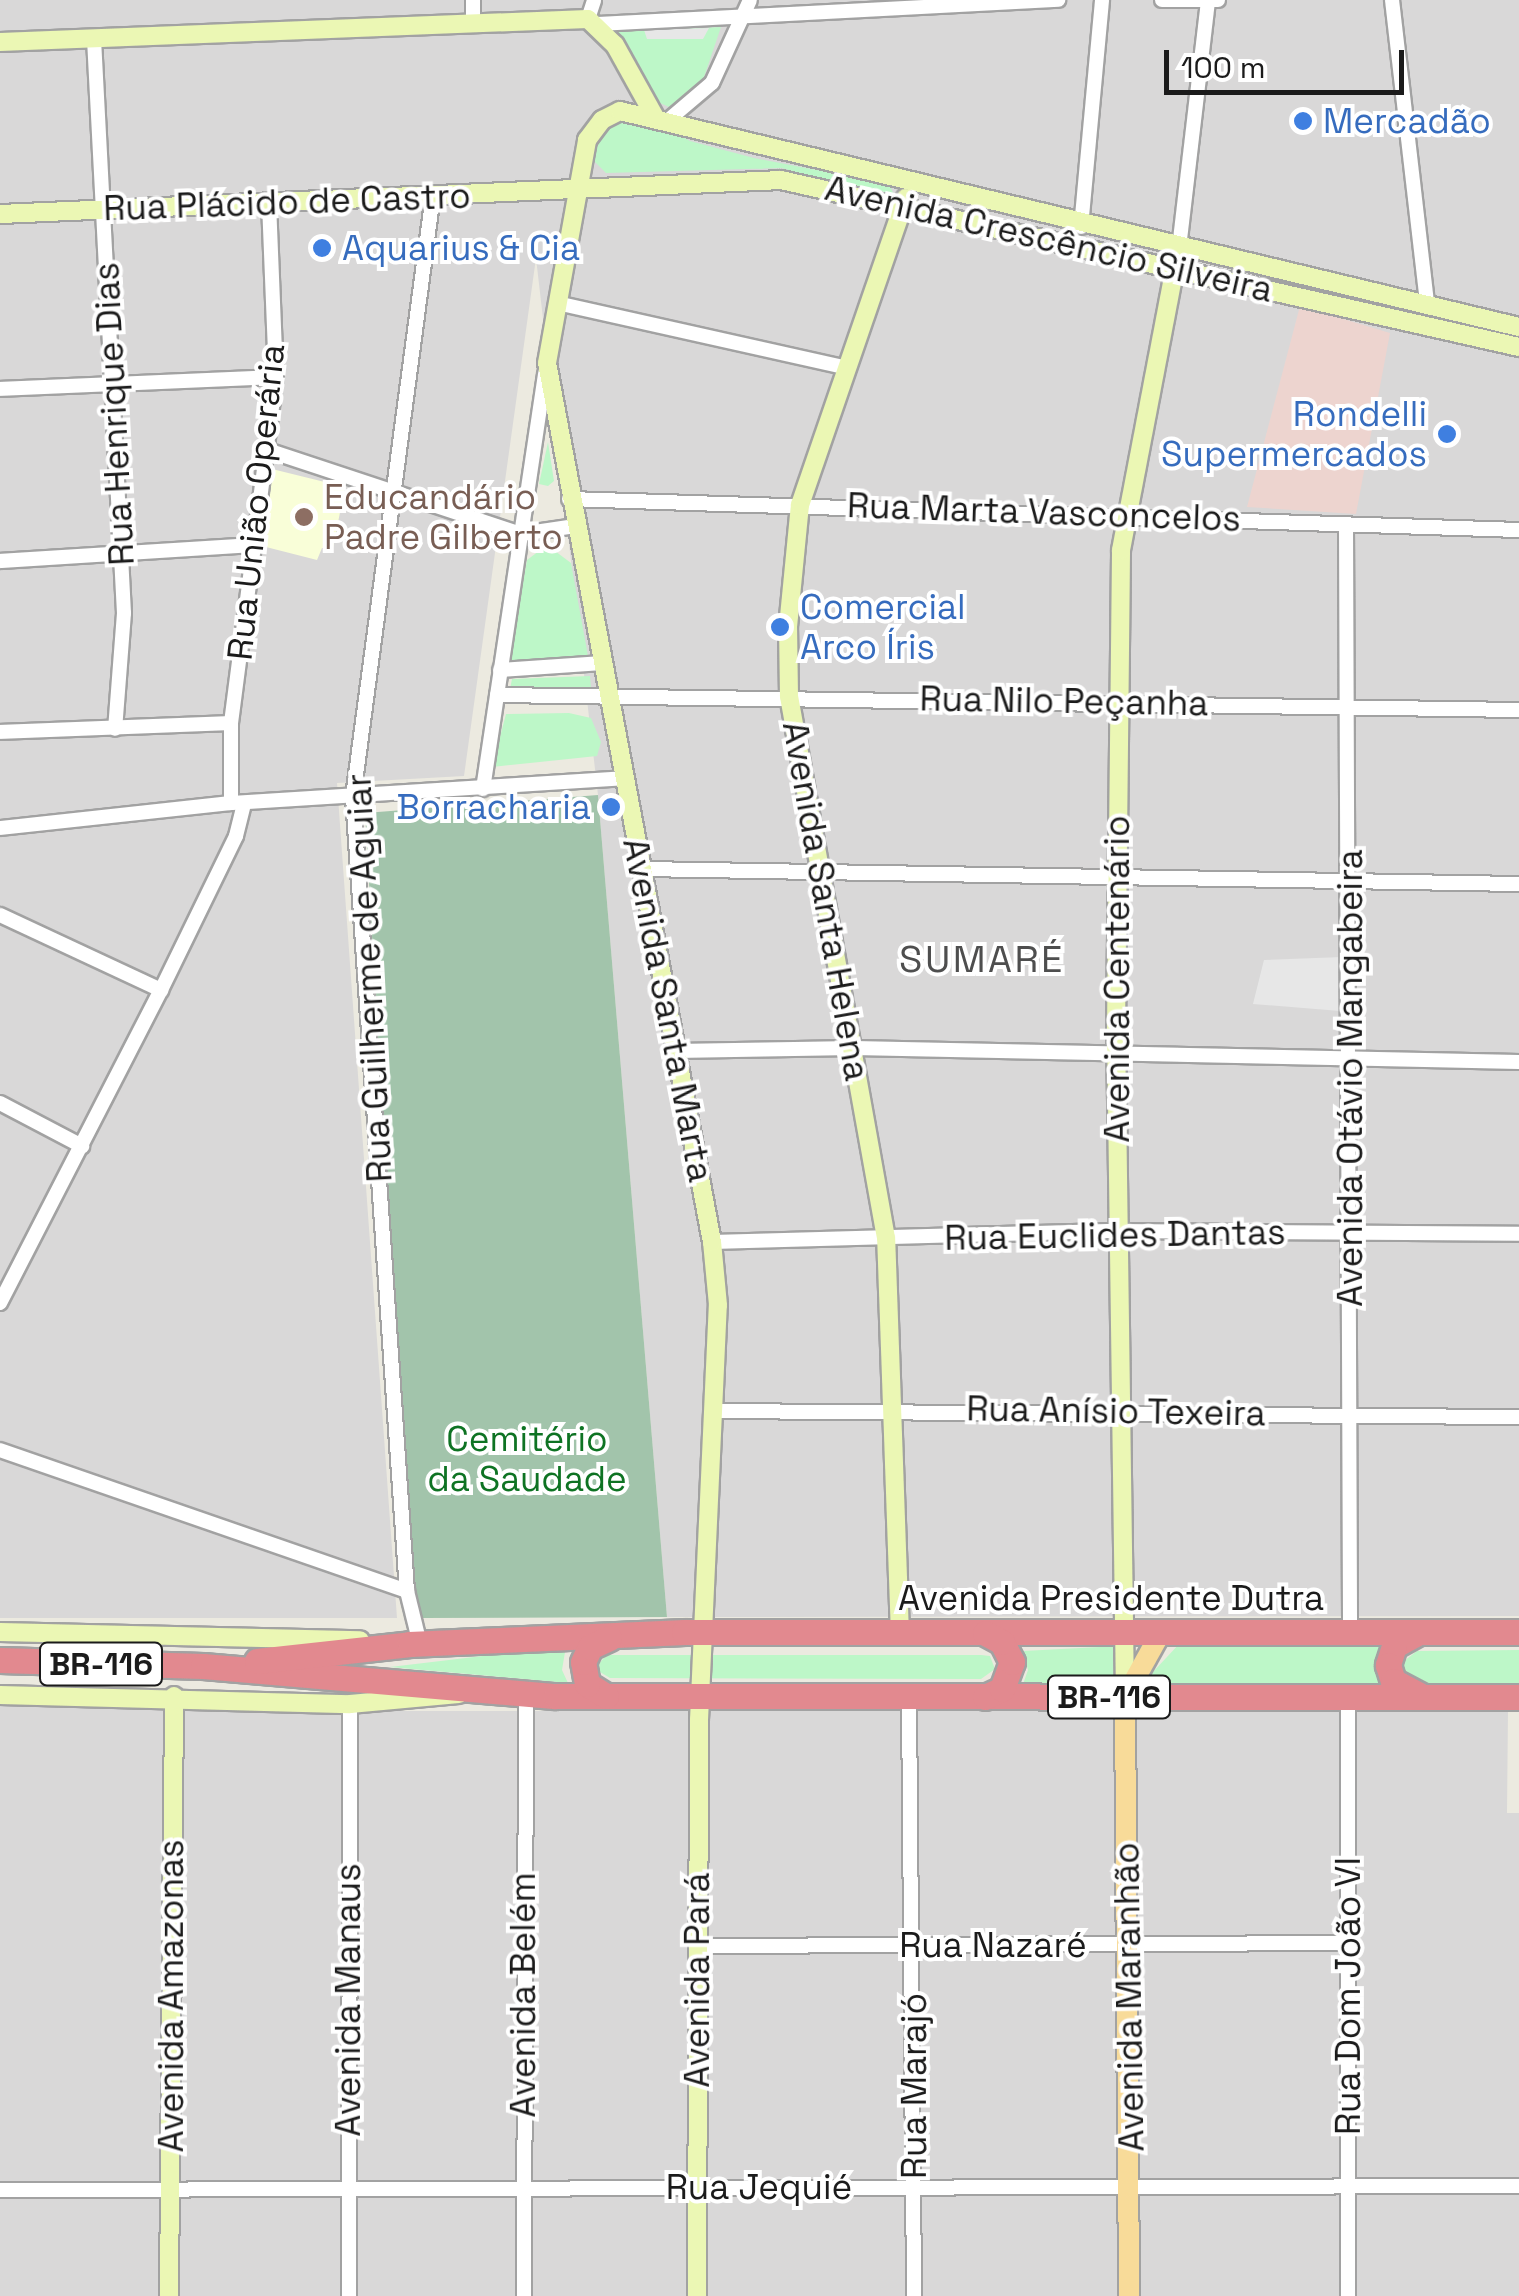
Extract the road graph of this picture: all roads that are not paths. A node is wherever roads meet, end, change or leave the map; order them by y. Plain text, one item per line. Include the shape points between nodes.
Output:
1 (472, 0) edge
2 (594, 0) edge
3 (1058, 0) edge
4 (1102, 0) edge
5 (1162, 0) edge
6 (1211, 0) edge
7 (1392, 0) edge
8 (748, 6) edge
9 (474, 22) junction
10 (593, 22) junction
11 (94, 40) junction
12 (0, 42) edge
13 (661, 120) junction
14 (582, 156) junction
15 (910, 184) junction
16 (609, 186) junction
17 (574, 191) junction
18 (433, 195) junction
19 (269, 201) junction
20 (903, 207) junction
21 (103, 210) junction
22 (0, 214) edge
23 (1082, 227) junction
24 (1177, 257) junction
25 (1383, 292) junction
26 (557, 303) junction
27 (1427, 303) junction
28 (1376, 318) junction
29 (1425, 328) junction
30 (1519, 328) edge
31 (1519, 348) edge
32 (547, 363) junction
33 (848, 368) junction
34 (276, 378) junction
35 (111, 383) junction
36 (0, 388) edge
37 (267, 450) junction
38 (388, 496) junction
39 (569, 499) junction
40 (800, 505) junction
41 (1128, 513) junction
42 (1346, 525) junction
43 (575, 526) junction
44 (1519, 530) edge
45 (521, 534) junction
46 (254, 545) junction
47 (121, 554) junction
48 (0, 561) edge
49 (603, 662) junction
50 (500, 670) junction
51 (497, 695) junction
52 (789, 696) junction
53 (610, 697) junction
54 (1117, 701) junction
55 (1345, 708) junction
56 (1519, 710) edge
57 (231, 723) junction
58 (115, 729) junction
59 (0, 732) edge
60 (624, 778) junction
61 (483, 789) junction
62 (353, 797) junction
63 (238, 803) junction
64 (0, 828) edge
65 (642, 869) junction
66 (820, 872) junction
67 (1118, 880) junction
68 (1350, 883) junction
69 (1519, 884) edge
70 (0, 915) edge
71 (161, 990) junction
72 (854, 1048) junction
73 (675, 1051) junction
74 (1116, 1054) junction
75 (1352, 1058) junction
76 (1519, 1062) edge
77 (0, 1102) edge
78 (82, 1146) junction
79 (1117, 1231) junction
80 (1352, 1234) junction
81 (1519, 1234) edge
82 (886, 1238) junction
83 (712, 1242) junction
84 (1, 1299) edge
85 (712, 1411) junction
86 (894, 1411) junction
87 (1118, 1412) junction
88 (1351, 1414) junction
89 (1519, 1417) edge
90 (0, 1450) edge
91 (407, 1591) junction
92 (0, 1632) edge
93 (985, 1632) junction
94 (1123, 1632) junction
95 (1161, 1632) junction
96 (1350, 1632) junction
97 (1422, 1632) junction
98 (1519, 1632) edge
99 (704, 1633) junction
100 (900, 1635) junction
101 (614, 1636) junction
102 (415, 1644) junction
103 (0, 1660) edge
104 (702, 1663) joint
105 (203, 1666) junction
106 (470, 1692) junction
107 (526, 1694) junction
108 (0, 1695) edge
109 (174, 1696) junction
110 (606, 1696) junction
111 (700, 1697) junction
112 (908, 1697) junction
113 (985, 1697) junction
114 (1125, 1697) junction
115 (1348, 1697) junction
116 (1424, 1697) junction
117 (1519, 1697) edge
118 (350, 1704) junction
119 (1348, 1943) junction
120 (914, 1944) junction
121 (1129, 1945) junction
122 (698, 1946) junction
123 (1131, 2185) junction
124 (915, 2186) junction
125 (1349, 2186) junction
126 (1519, 2186) edge
127 (523, 2187) junction
128 (696, 2188) junction
129 (0, 2190) edge
130 (348, 2192) junction
131 (170, 2193) junction
132 (169, 2296) edge
133 (348, 2296) edge
134 (524, 2296) edge
135 (697, 2296) edge
136 (914, 2296) edge
137 (1130, 2296) edge
138 (1348, 2296) edge

1 - 9 street
2 - 10 street
3 - 8 street
4 - 23 street
5 - 6 street
6 - 24 street
7 - 27 street
8 - 10 street
8 - 13 street via 712,83
9 - 10 street
9 - 11 street
10 - 13 street
11 - 12 street
11 - 21 street, Rua Henrique Dias
13 - 14 street, Avenida Crescêncio Silveira via 610,114 592,130
13 - 15 street, Avenida Crescêncio Silveira
14 - 16 street
14 - 17 street, Avenida Santa Marta
15 - 20 street, Avenida Santa Helena
15 - 23 street, Avenida Crescêncio Silveira
16 - 17 street, Avenida Crescêncio Silveira
16 - 20 street, Avenida Crescêncio Silveira via 781,180
17 - 18 street, Rua Plácido de Castro
17 - 26 street, Avenida Santa Marta
18 - 19 street, Rua Plácido de Castro
18 - 38 street, Rua Guilherme de Aguiar
19 - 21 street, Rua Plácido de Castro
19 - 34 street, Rua União Operária
20 - 24 street, Avenida Crescêncio Silveira
20 - 33 street, Avenida Santa Helena
21 - 22 street, Rua Plácido de Castro
21 - 35 street, Rua Henrique Dias
23 - 24 street, Avenida Crescêncio Silveira
24 - 25 street, Avenida Crescêncio Silveira
24 - 28 street, Avenida Crescêncio Silveira
24 - 41 street, Avenida Centenário
25 - 27 street, Avenida Crescêncio Silveira
25 - 28 street via 1374,304
26 - 32 street, Avenida Santa Marta
26 - 33 street
27 - 29 street via 1432,317
27 - 30 street, Avenida Crescêncio Silveira
28 - 29 street, Avenida Crescêncio Silveira
29 - 31 street, Avenida Crescêncio Silveira
32 - 39 street, Avenida Santa Marta
32 - 45 street
33 - 40 street, Avenida Santa Helena
34 - 35 street
34 - 37 street, Rua União Operária
35 - 36 street
35 - 47 street, Rua Henrique Dias
37 - 38 street
37 - 46 street, Rua União Operária
38 - 45 street
38 - 62 street, Rua Guilherme de Aguiar
39 - 40 street, Rua Marta Vasconcelos
39 - 43 street, Avenida Santa Marta
40 - 41 street, Rua Marta Vasconcelos
40 - 52 street, Avenida Santa Helena
41 - 42 street, Rua Marta Vasconcelos
41 - 54 street, Avenida Centenário via 1120,550
42 - 44 street, Rua Marta Vasconcelos
42 - 55 street, Avenida Otávio Mangabeira
43 - 45 street
43 - 49 street, Avenida Santa Marta
45 - 50 street
46 - 47 street
46 - 57 street, Rua União Operária
47 - 48 street
47 - 58 street, Rua Henrique Dias
49 - 50 street
49 - 53 street, Avenida Santa Marta
50 - 51 street
51 - 53 street, Rua Nilo Peçanha
51 - 61 street
52 - 53 street, Rua Nilo Peçanha
52 - 54 street, Rua Nilo Peçanha
52 - 66 street, Avenida Santa Helena
53 - 60 street, Avenida Santa Marta
54 - 55 street, Rua Nilo Peçanha
54 - 67 street, Avenida Centenário
55 - 56 street, Rua Nilo Peçanha
55 - 68 street, Avenida Otávio Mangabeira
57 - 58 street
57 - 63 street, Rua União Operária
58 - 59 street
60 - 61 street
60 - 65 street, Avenida Santa Marta
61 - 62 street
62 - 63 street
62 - 91 street, Rua Guilherme de Aguiar
63 - 64 street
63 - 71 street, Rua União Operária via 236,836
65 - 66 street
65 - 73 street, Avenida Santa Marta
66 - 67 street
66 - 72 street, Avenida Santa Helena
67 - 68 street
67 - 74 street, Avenida Centenário
68 - 69 street
68 - 75 street, Avenida Otávio Mangabeira
70 - 71 street
71 - 78 street, Rua União Operária
72 - 73 street
72 - 74 street
72 - 82 street, Avenida Santa Helena
73 - 83 street, Avenida Santa Marta
74 - 75 street
74 - 79 street, Avenida Centenário
75 - 76 street
75 - 80 street, Avenida Otávio Mangabeira
77 - 78 street
78 - 84 street, Rua União Operária
79 - 80 street, Rua Euclides Dantas
79 - 82 street, Rua Euclides Dantas
79 - 87 street, Avenida Centenário
80 - 81 street, Rua Euclides Dantas
80 - 88 street, Avenida Otávio Mangabeira
82 - 83 street, Rua Euclides Dantas
82 - 86 street, Avenida Santa Helena
83 - 85 street, Avenida Santa Marta via 718,1305
85 - 86 street, Rua Anísio Texeira
85 - 99 street, Avenida Santa Marta
86 - 87 street, Rua Anísio Texeira
86 - 100 street, Avenida Santa Helena
87 - 88 street, Rua Anísio Texeira
87 - 94 street, Avenida Centenário
88 - 89 street, Rua Anísio Texeira
88 - 96 street, Avenida Otávio Mangabeira
90 - 91 street
91 - 102 street, Rua Guilherme de Aguiar
92 - 102 street, BR-116
93 - 94 highway, Avenida Presidente Dutra / BR-116
93 - 100 highway, Avenida Presidente Dutra / BR-116
93 - 113 highway via 1002,1642 1012,1662 1002,1688
94 - 95 highway, Avenida Presidente Dutra / BR-116
94 - 114 street, Avenida Centenário
95 - 96 highway, Avenida Presidente Dutra / BR-116
95 - 114 main road
96 - 97 highway, Avenida Presidente Dutra / BR-116
97 - 98 highway, Avenida Presidente Dutra / BR-116
97 - 116 highway via 1400,1639 1388,1665 1399,1686
99 - 100 highway, Avenida Presidente Dutra / BR-116
99 - 101 highway, BR-116
99 - 104 street, Avenida Santa Marta
101 - 102 highway, BR-116
101 - 110 highway via 590,1647 583,1662 587,1684
102 - 105 highway, BR-116
103 - 105 highway, BR-116
104 - 111 street, Avenida Pará
105 - 106 highway, BR-116
106 - 107 highway, BR-116
106 - 118 street, BR-116
107 - 110 highway, BR-116
107 - 127 street, Avenida Belém
108 - 109 street, BR-116
109 - 118 street, BR-116
109 - 131 street, Avenida Amazonas
110 - 111 highway, BR-116
111 - 112 highway, BR-116
111 - 122 street, Avenida Pará
112 - 113 highway, BR-116
112 - 120 street, Rua Marajó
113 - 114 highway, BR-116
114 - 115 highway, BR-116
114 - 121 main road, Avenida Maranhão
115 - 116 highway, BR-116
115 - 119 street, Rua Dom João VI
116 - 117 highway, BR-116
118 - 130 street, Avenida Manaus
119 - 121 street, Rua Nazaré
119 - 125 street, Rua Dom João VI
120 - 121 street, Rua Nazaré
120 - 122 street, Rua Nazaré
120 - 124 street, Rua Marajó
121 - 123 main road, Avenida Maranhão
122 - 128 street, Avenida Pará
123 - 124 street, Rua Jequié
123 - 125 street, Rua Jequié
123 - 137 main road, Avenida Maranhão
124 - 128 street, Rua Jequié
124 - 136 street, Rua Marajó
125 - 126 street, Rua Jequié
125 - 138 street, Rua Dom João VI
127 - 128 street, Rua Jequié
127 - 130 street, Rua Jequié
127 - 134 street, Avenida Belém
128 - 135 street, Avenida Pará
129 - 131 street, Rua Jequié
130 - 131 street, Rua Jequié
130 - 133 street, Avenida Manaus
131 - 132 street, Avenida Amazonas

